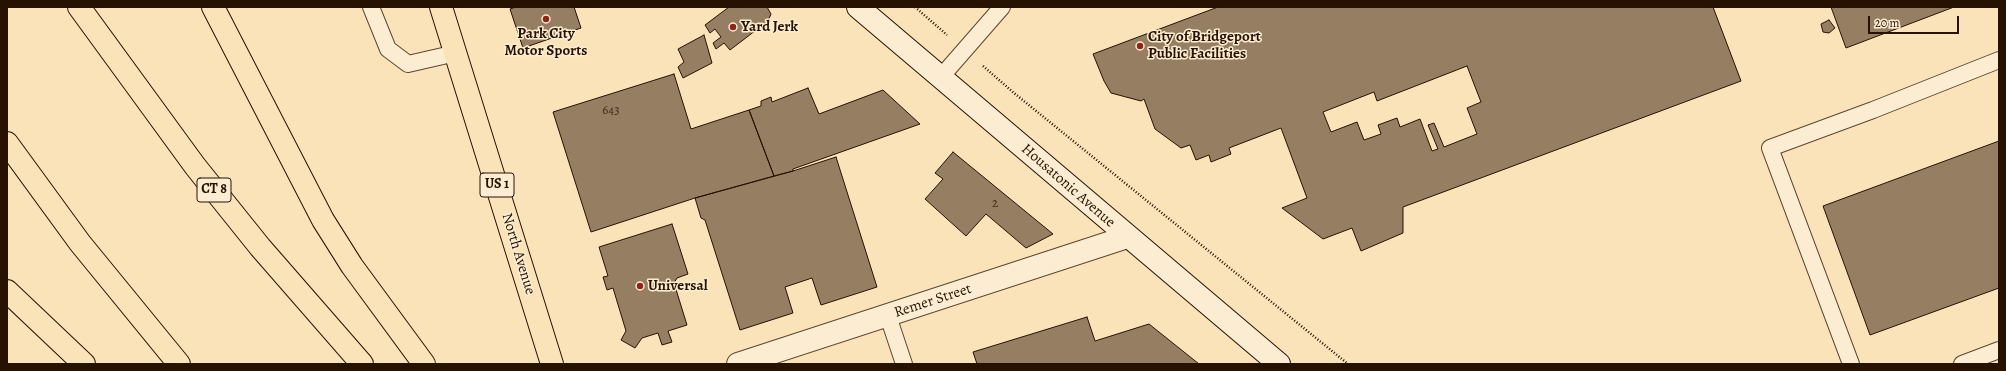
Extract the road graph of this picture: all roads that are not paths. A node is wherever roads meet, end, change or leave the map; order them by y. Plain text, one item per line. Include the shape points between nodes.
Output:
1 (79, 7) edge
2 (213, 7) edge
3 (371, 7) edge
4 (441, 7) edge
5 (858, 7) edge
6 (1002, 7) edge
7 (456, 53) junction
8 (1999, 60) edge
9 (941, 77) junction
10 (7, 143) edge
11 (1127, 237) junction
12 (7, 291) edge
13 (888, 316) junction
14 (1999, 350) edge
15 (84, 364) edge
16 (179, 364) edge
17 (362, 364) edge
18 (424, 364) edge
19 (552, 364) edge
20 (738, 364) edge
21 (904, 364) edge
22 (1279, 364) edge
23 (1851, 364) edge
24 (1962, 364) edge

1 - 17 main road, CT 8 via 195,166 260,248
2 - 18 main road via 323,220 356,273
3 - 7 lane via 388,49 408,64
4 - 7 main road, North Avenue / US 1
5 - 9 main road, Housatonic Avenue
6 - 9 lane
7 - 19 main road, North Avenue / US 1
8 - 23 lane via 1770,148
9 - 11 main road, Housatonic Avenue
10 - 16 main road via 80,243
11 - 13 main road, Remer Street
11 - 22 main road, Housatonic Avenue
12 - 15 main road
13 - 20 main road, Remer Street
13 - 21 lane
14 - 24 lane

